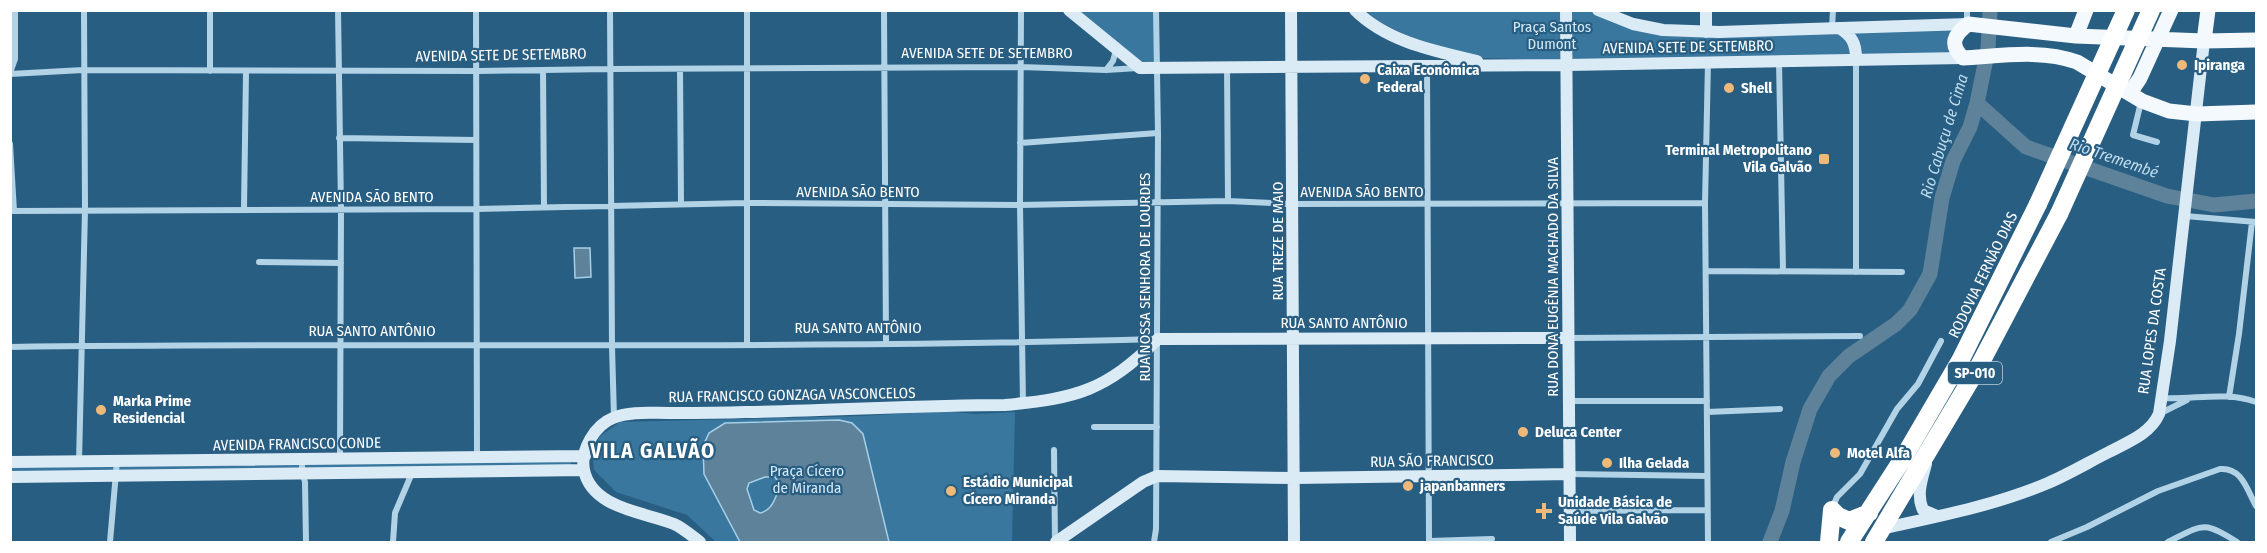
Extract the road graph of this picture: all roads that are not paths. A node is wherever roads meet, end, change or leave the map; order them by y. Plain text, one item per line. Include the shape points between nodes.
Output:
1 (15, 10) edge
2 (84, 10) edge
3 (210, 10) edge
4 (338, 10) edge
5 (476, 10) edge
6 (610, 10) edge
7 (747, 10) edge
8 (884, 10) edge
9 (1021, 10) edge
10 (1069, 10) edge
11 (1156, 10) edge
12 (1291, 10) edge
13 (1566, 10) edge
14 (1598, 10) edge
15 (1706, 10) edge
16 (1833, 10) edge
17 (2086, 10) edge
18 (2121, 10) edge
19 (2127, 10) edge
20 (2151, 10) edge
21 (2208, 10) edge
22 (1359, 13) edge
23 (2170, 13) edge
24 (1969, 20) edge
25 (1836, 28) junction
26 (1706, 32) junction
27 (2076, 36) junction
28 (2158, 39) junction
29 (2256, 39) edge
30 (2204, 41) junction
31 (1116, 50) junction
32 (1967, 57) junction
33 (1856, 59) junction
34 (1708, 61) junction
35 (1779, 61) junction
36 (1492, 65) junction
37 (1567, 65) junction
38 (1227, 66) junction
39 (1291, 66) junction
40 (1427, 66) junction
41 (1156, 67) junction
42 (747, 68) junction
43 (884, 68) junction
44 (1021, 68) junction
45 (1140, 68) junction
46 (610, 69) junction
47 (680, 69) junction
48 (83, 70) junction
49 (543, 70) junction
50 (1106, 70) junction
51 (210, 71) junction
52 (477, 71) junction
53 (246, 72) junction
54 (338, 72) junction
55 (10, 74) edge
56 (2126, 90) junction
57 (2142, 101) junction
58 (2256, 112) edge
59 (2197, 114) junction
60 (1158, 133) junction
61 (339, 138) junction
62 (476, 140) junction
63 (2157, 142) dead end
64 (1020, 143) junction
65 (10, 144) edge
66 (1228, 201) junction
67 (1568, 202) junction
68 (747, 203) junction
69 (1705, 203) junction
70 (681, 204) junction
71 (1157, 204) junction
72 (1293, 204) junction
73 (1429, 204) junction
74 (885, 205) junction
75 (1020, 205) junction
76 (611, 206) junction
77 (544, 207) junction
78 (244, 208) junction
79 (477, 208) junction
80 (341, 209) junction
81 (85, 210) junction
82 (12, 211) edge
83 (2185, 212) junction
84 (2254, 222) edge
85 (259, 262) dead end
86 (340, 263) junction
87 (1782, 270) junction
88 (1706, 271) junction
89 (1856, 272) junction
90 (1902, 272) dead end
91 (1860, 336) dead end
92 (1293, 338) junction
93 (1428, 338) junction
94 (1568, 338) junction
95 (1706, 338) junction
96 (1158, 339) junction
97 (1941, 340) dead end
98 (1022, 342) junction
99 (886, 343) junction
100 (747, 344) junction
101 (340, 345) junction
102 (81, 346) junction
103 (475, 346) junction
104 (10, 347) edge
105 (612, 347) junction
106 (2229, 397) junction
107 (2162, 398) junction
108 (2190, 399) junction
109 (1569, 401) junction
110 (1707, 401) junction
111 (2256, 402) edge
112 (1023, 403) junction
113 (1780, 409) dead end
114 (1707, 412) junction
115 (2159, 414) junction
116 (614, 417) junction
117 (1094, 427) dead end
118 (1157, 427) junction
119 (1054, 450) dead end
120 (1929, 452) junction
121 (569, 456) junction
122 (585, 456) junction
123 (477, 457) junction
124 (340, 458) junction
125 (302, 459) junction
126 (117, 461) junction
127 (10, 462) edge
128 (79, 462) junction
129 (569, 470) junction
130 (584, 470) junction
131 (302, 472) junction
132 (412, 473) junction
133 (1570, 474) junction
134 (116, 476) junction
135 (1157, 476) junction
136 (1428, 476) junction
137 (1707, 476) junction
138 (10, 477) edge
139 (1294, 478) junction
140 (2256, 506) edge
141 (1707, 510) junction
142 (1832, 510) junction
143 (1570, 511) junction
144 (1869, 513) junction
145 (1942, 516) junction
146 (1880, 535) edge
147 (1492, 540) dead end
148 (1429, 542) edge
149 (110, 543) edge
150 (306, 543) edge
151 (393, 543) edge
152 (700, 543) edge
153 (1055, 543) edge
154 (1154, 543) edge
155 (1294, 543) edge
156 (1570, 543) edge
157 (1708, 543) edge
158 (1829, 543) edge
159 (1849, 543) edge
160 (2051, 543) edge
161 (2168, 543) edge
162 (2237, 543) edge

1 - 55 street via 15,59
2 - 48 street
3 - 51 street
4 - 54 street
5 - 52 street
6 - 46 street
7 - 42 street
8 - 43 street
9 - 44 street
10 - 31 street
11 - 41 street, RUA NOSSA SENHORA DE LOURDES
12 - 39 street, RUA TREZE DE MAIO
13 - 37 street, RUA DONA EUGÊNIA MACHADO DA SILVA
14 - 26 street via 1648,28
15 - 26 street
16 - 25 street
17 - 27 main road
18 - 23 main road via 2144,23 2157,22
19 - 144 highway, RODOVIA FERNÃO DIAS / SP-010, bridge via 1961,359
20 - 120 highway, SP-010, bridge via 2059,214
21 - 30 main road, RUA LOPES DA COSTA
22 - 36 street via 1393,36 1421,47
23 - 28 main road
24 - 25 street
24 - 27 main road
24 - 32 main road via 1954,39 1954,48
25 - 26 street
25 - 33 street via 1852,37
27 - 28 main road
28 - 30 main road
28 - 56 main road via 2135,87
29 - 30 main road
30 - 59 street, RUA LOPES DA COSTA
31 - 45 street
31 - 50 street
32 - 33 street, AVENIDA SETE DE SETEMBRO
32 - 56 main road via 2043,54 2066,58
33 - 35 street, AVENIDA SETE DE SETEMBRO
33 - 89 street
34 - 35 street, AVENIDA SETE DE SETEMBRO
34 - 37 street, AVENIDA SETE DE SETEMBRO
34 - 69 street
35 - 87 street
36 - 37 street, AVENIDA SETE DE SETEMBRO
36 - 40 street, AVENIDA SETE DE SETEMBRO
37 - 67 street, RUA DONA EUGÊNIA MACHADO DA SILVA
38 - 39 street, AVENIDA SETE DE SETEMBRO
38 - 41 street, AVENIDA SETE DE SETEMBRO
38 - 66 street
39 - 40 street, AVENIDA SETE DE SETEMBRO
39 - 72 street, RUA TREZE DE MAIO
40 - 73 street
41 - 45 street, AVENIDA SETE DE SETEMBRO
41 - 60 street, RUA NOSSA SENHORA DE LOURDES
42 - 43 street, AVENIDA SETE DE SETEMBRO
42 - 47 street, AVENIDA SETE DE SETEMBRO
42 - 68 street
43 - 44 street, AVENIDA SETE DE SETEMBRO
43 - 74 street
44 - 50 street, AVENIDA SETE DE SETEMBRO
44 - 64 street
45 - 50 street, AVENIDA SETE DE SETEMBRO
46 - 47 street, AVENIDA SETE DE SETEMBRO
46 - 49 street, AVENIDA SETE DE SETEMBRO
46 - 76 street
47 - 70 street
48 - 51 street, AVENIDA SETE DE SETEMBRO
48 - 55 street, AVENIDA SETE DE SETEMBRO
48 - 81 street
49 - 52 street, AVENIDA SETE DE SETEMBRO
49 - 77 street
51 - 53 street, AVENIDA SETE DE SETEMBRO
52 - 54 street, AVENIDA SETE DE SETEMBRO
52 - 62 street
53 - 54 street, AVENIDA SETE DE SETEMBRO
53 - 78 street
54 - 61 street
56 - 57 main road
57 - 59 main road via 2169,111
57 - 63 street via 2133,135
58 - 59 main road
59 - 83 street, RUA LOPES DA COSTA
60 - 64 street
60 - 71 street, RUA NOSSA SENHORA DE LOURDES
61 - 62 street
61 - 80 street
62 - 79 street
64 - 75 street
65 - 82 street
66 - 71 street, AVENIDA SÃO BENTO
66 - 72 street, AVENIDA SÃO BENTO
67 - 69 street, AVENIDA SÃO BENTO
67 - 73 street, AVENIDA SÃO BENTO
67 - 94 street, RUA DONA EUGÊNIA MACHADO DA SILVA
68 - 70 street, AVENIDA SÃO BENTO
68 - 74 street, AVENIDA SÃO BENTO
68 - 100 street
69 - 88 street
70 - 76 street, AVENIDA SÃO BENTO
71 - 75 street, AVENIDA SÃO BENTO
71 - 96 street, RUA NOSSA SENHORA DE LOURDES
72 - 73 street, AVENIDA SÃO BENTO
72 - 92 street, RUA TREZE DE MAIO
73 - 93 street
74 - 75 street, AVENIDA SÃO BENTO
74 - 99 street
75 - 98 street
76 - 77 street, AVENIDA SÃO BENTO
76 - 105 street
77 - 79 street, AVENIDA SÃO BENTO
78 - 80 street, AVENIDA SÃO BENTO
78 - 81 street, AVENIDA SÃO BENTO
79 - 80 street, AVENIDA SÃO BENTO
79 - 103 street
80 - 86 street
81 - 82 street, AVENIDA SÃO BENTO
81 - 102 street
83 - 84 street
83 - 107 street, RUA LOPES DA COSTA
84 - 106 street
85 - 86 street
86 - 101 street
87 - 88 street
87 - 89 street
88 - 95 street
89 - 90 street
91 - 95 street, RUA SANTO ANTÔNIO
92 - 93 street, RUA SANTO ANTÔNIO
92 - 96 street, RUA SANTO ANTÔNIO
92 - 139 street, RUA TREZE DE MAIO
93 - 94 street, RUA SANTO ANTÔNIO
93 - 136 street
94 - 95 street, RUA SANTO ANTÔNIO
94 - 109 street, RUA DONA EUGÊNIA MACHADO DA SILVA
95 - 110 street
96 - 98 street, RUA SANTO ANTÔNIO
96 - 112 street, RUA FRANCISCO GONZAGA VASCONCELOS via 1111,379 1069,396
96 - 118 street, RUA NOSSA SENHORA DE LOURDES
97 - 142 street via 1918,384 1897,409 1860,474 1836,497
98 - 99 street, RUA SANTO ANTÔNIO
98 - 112 street
99 - 100 street, RUA SANTO ANTÔNIO
100 - 105 street, RUA SANTO ANTÔNIO
101 - 102 street, RUA SANTO ANTÔNIO
101 - 103 street, RUA SANTO ANTÔNIO
101 - 124 street
102 - 104 street, RUA SANTO ANTÔNIO
102 - 128 street
103 - 105 street, RUA SANTO ANTÔNIO
103 - 123 street
105 - 116 street
106 - 108 street
106 - 111 street
107 - 108 street
107 - 115 street, RUA LOPES DA COSTA
108 - 115 street
109 - 110 street
109 - 133 street, RUA DONA EUGÊNIA MACHADO DA SILVA
110 - 114 street
112 - 116 street, RUA FRANCISCO GONZAGA VASCONCELOS via 638,413
113 - 114 street
114 - 137 street
115 - 145 street, RUA LOPES DA COSTA via 2155,423 2138,437 2063,476
116 - 122 street via 596,430
117 - 118 street
118 - 135 street, RUA NOSSA SENHORA DE LOURDES
119 - 153 street
120 - 145 street via 1920,503 1928,513
120 - 146 highway, SP-010
121 - 122 street, AVENIDA FRANCISCO CONDE
121 - 123 street, AVENIDA FRANCISCO CONDE
121 - 129 street via 573,463
122 - 130 street
123 - 124 street, AVENIDA FRANCISCO CONDE
124 - 125 street, AVENIDA FRANCISCO CONDE
125 - 126 street, AVENIDA FRANCISCO CONDE
125 - 131 street
126 - 128 street, AVENIDA FRANCISCO CONDE
126 - 134 street
127 - 128 street, AVENIDA FRANCISCO CONDE
129 - 130 street, AVENIDA FRANCISCO CONDE
129 - 132 street, AVENIDA FRANCISCO CONDE
130 - 152 street via 598,493 609,501 674,525
131 - 132 street, AVENIDA FRANCISCO CONDE
131 - 134 street, AVENIDA FRANCISCO CONDE
131 - 150 street
132 - 151 street via 395,513
133 - 136 street, RUA SÃO FRANCISCO
133 - 137 street, RUA SÃO FRANCISCO
133 - 143 street, RUA DONA EUGÊNIA MACHADO DA SILVA
134 - 138 street, AVENIDA FRANCISCO CONDE
134 - 149 street
135 - 139 street, RUA SÃO FRANCISCO
135 - 153 street
135 - 154 street, RUA NOSSA SENHORA DE LOURDES
136 - 139 street, RUA SÃO FRANCISCO
136 - 148 street
137 - 141 street
139 - 155 street, RUA TREZE DE MAIO
140 - 160 street via 2237,473 2220,469 2158,491
141 - 143 street
141 - 157 street
142 - 144 highway via 1849,521
142 - 158 highway
143 - 156 street, RUA DONA EUGÊNIA MACHADO DA SILVA
144 - 159 highway, RODOVIA FERNÃO DIAS / SP-010
145 - 146 street, RUA LOPES DA COSTA
147 - 148 street
161 - 162 street via 2205,526

